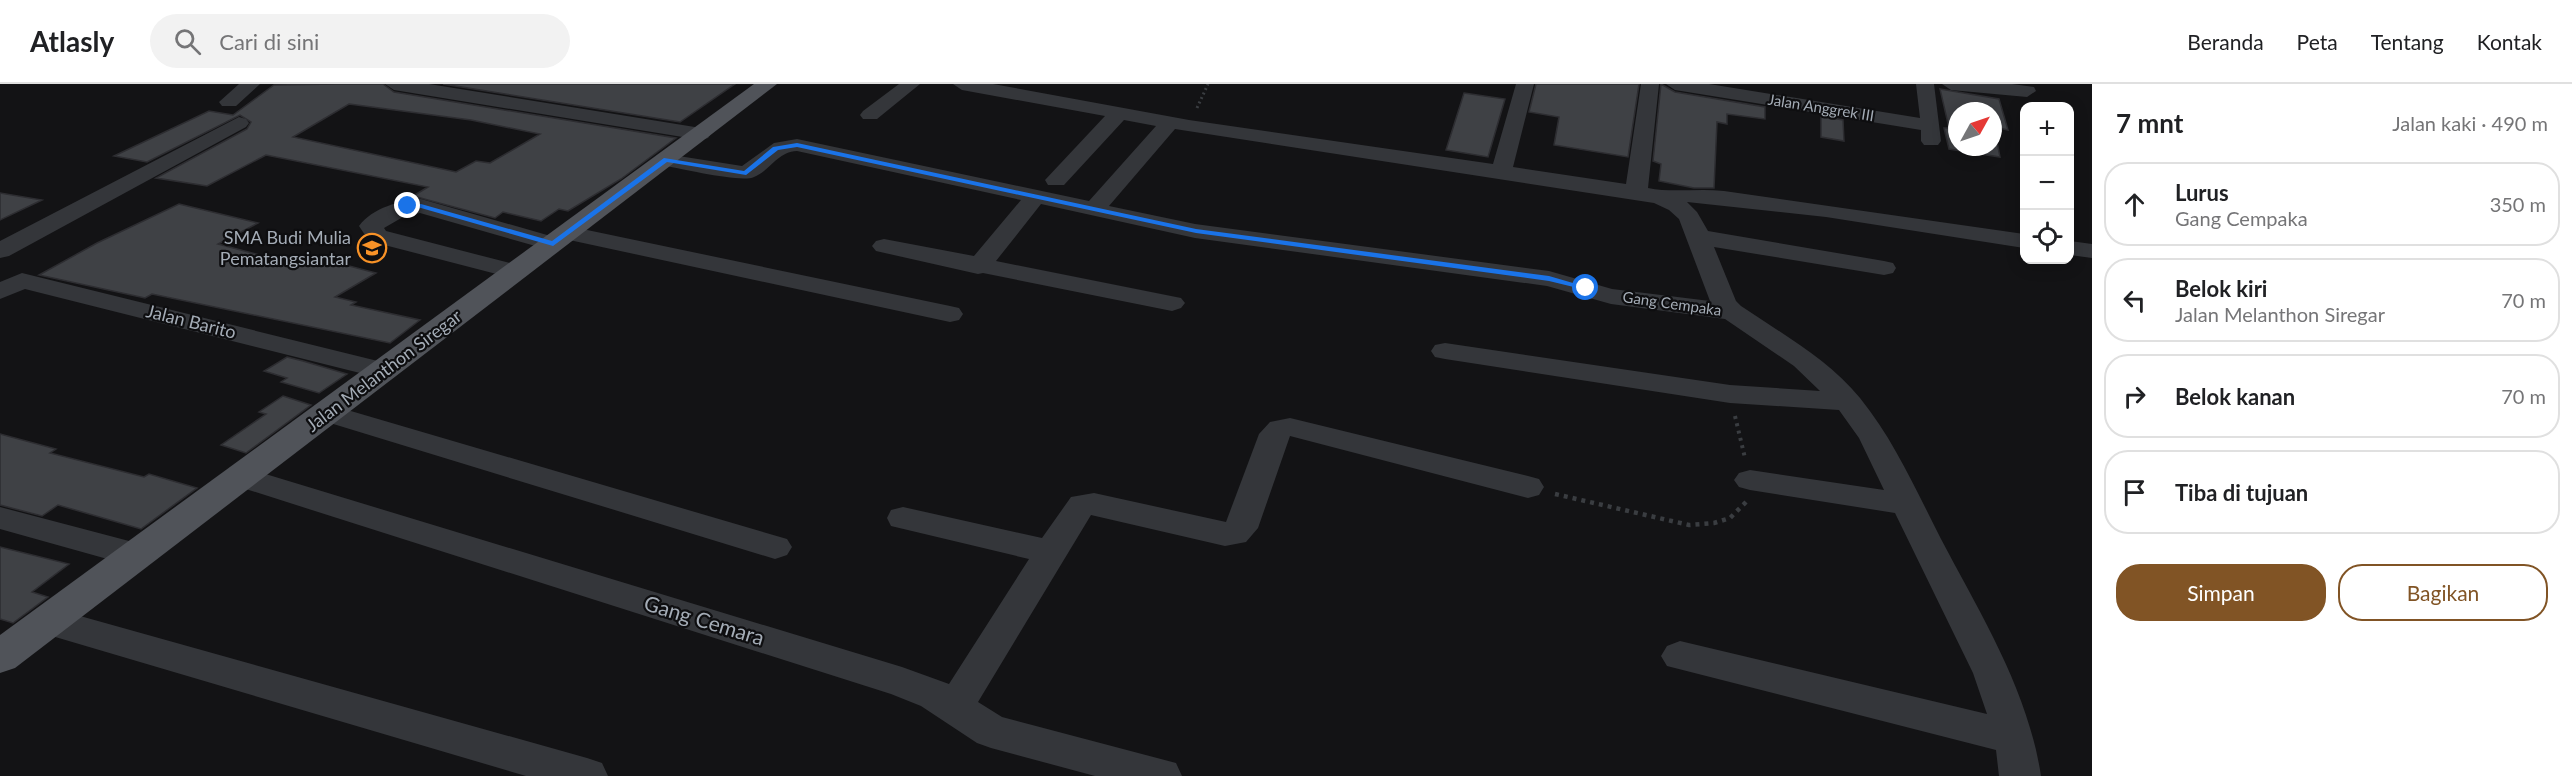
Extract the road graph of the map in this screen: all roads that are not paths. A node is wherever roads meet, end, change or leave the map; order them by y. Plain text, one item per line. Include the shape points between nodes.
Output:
1 (251, 84) edge
2 (394, 84) edge
3 (767, 84) edge
4 (911, 84) edge
5 (962, 84) edge
6 (1525, 84) edge
7 (1650, 84) edge
8 (1675, 84) edge
9 (1925, 84) edge
10 (1951, 84) edge
11 (2027, 91) dead end
12 (229, 102) dead end
13 (1775, 102) edge
14 (1119, 113) junction
15 (870, 116) dead end
16 (239, 123) dead end
17 (1180, 124) junction
18 (701, 134) junction
19 (666, 160) junction
20 (1502, 170) junction
21 (1056, 180) dead end
22 (1636, 192) junction
23 (1034, 198) junction
24 (1664, 198) junction
25 (1094, 210) junction
26 (1699, 237) junction
27 (561, 238) junction
28 (2020, 240) edge
29 (884, 246) dead end
30 (2074, 249) edge
31 (0, 251) edge
32 (2092, 251) edge
33 (978, 267) junction
34 (1884, 268) dead end
35 (516, 272) junction
36 (7, 282) edge
37 (1172, 303) dead end
38 (1732, 312) junction
39 (950, 314) dead end
40 (1445, 351) dead end
41 (384, 371) junction
42 (1848, 402) junction
43 (327, 413) junction
44 (241, 477) junction
45 (1750, 480) road end
46 (1528, 487) road end
47 (1906, 504) junction
48 (0, 518) edge
49 (903, 518) dead end
50 (775, 547) dead end
51 (1050, 552) junction
52 (136, 555) junction
53 (48, 621) junction
54 (1680, 656) dead end
55 (0, 657) edge
56 (955, 707) junction
57 (2022, 766) edge
58 (587, 776) edge
59 (1161, 776) edge

1 - 12 street
2 - 18 street
3 - 18 main road, Jalan Melanthon Siregar
4 - 15 street
5 - 14 street
6 - 20 street
7 - 22 street
8 - 13 street, Jalan Anggrek III
9 - 13 street, Jalan Anggrek III via 1931,134
10 - 11 street
14 - 17 street
14 - 21 street
16 - 31 street
17 - 20 street
17 - 25 street
18 - 19 main road, Jalan Melanthon Siregar
19 - 23 street, Gang Cempaka via 746,173 776,148 797,145
19 - 27 main road, Jalan Melanthon Siregar
20 - 22 street
22 - 24 street
23 - 25 street, Gang Cempaka
23 - 33 street
24 - 26 street via 1688,212
24 - 28 street via 1687,195 1786,205
25 - 38 street, Gang Cempaka via 1196,231 1549,279 1611,296
26 - 34 street
26 - 38 street via 1717,290
27 - 35 main road, Jalan Melanthon Siregar
27 - 35 street via 421,206 408,206 371,226 377,236
27 - 39 street
29 - 33 street
30 - 32 street
33 - 37 street
35 - 41 main road, Jalan Melanthon Siregar
36 - 41 street, Jalan Barito
38 - 42 street via 1804,360
40 - 42 street via 1730,394
41 - 43 main road, Jalan Melanthon Siregar
42 - 47 street via 1873,436
43 - 44 main road, Jalan Melanthon Siregar
43 - 50 street
44 - 52 main road, Jalan Melanthon Siregar
44 - 56 street, Gang Cemara via 902,682
45 - 47 street
46 - 51 street via 1290,427 1274,434 1241,528 1234,534 1094,504 1082,505
47 - 57 street via 1992,673
48 - 52 street
49 - 51 street
51 - 56 street
52 - 53 main road, Jalan Melanthon Siregar
53 - 55 main road, Jalan Melanthon Siregar
53 - 58 street
54 - 57 street
56 - 59 street, Gang Cemara via 991,731

